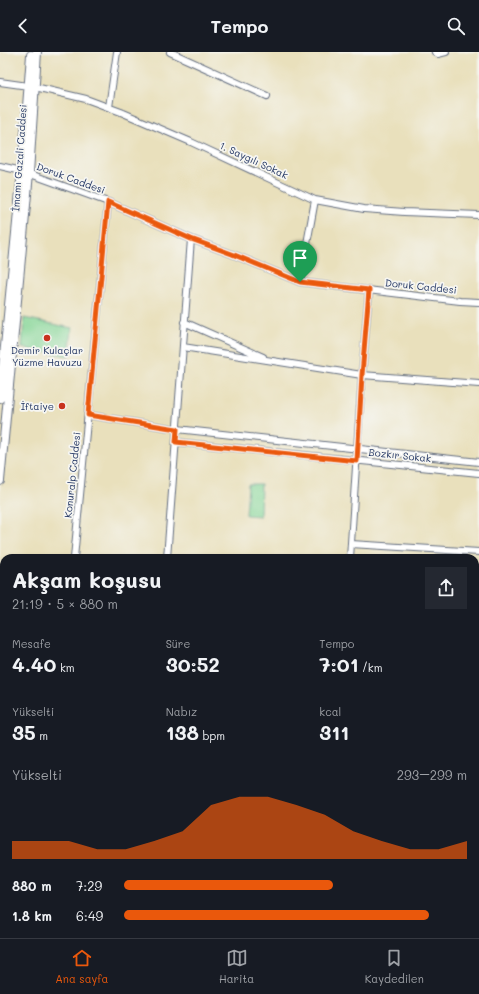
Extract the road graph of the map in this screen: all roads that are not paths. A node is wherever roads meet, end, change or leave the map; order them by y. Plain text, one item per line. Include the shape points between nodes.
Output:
1 (32, 52) edge
2 (37, 52) edge
3 (117, 52) edge
4 (170, 52) edge
5 (435, 52) edge
6 (446, 52) edge
7 (0, 82) edge
8 (31, 86) junction
9 (267, 96) dead end
10 (109, 108) junction
11 (0, 166) edge
12 (25, 172) junction
13 (315, 200) junction
14 (108, 202) junction
15 (479, 215) edge
16 (191, 239) junction
17 (300, 282) junction
18 (369, 290) junction
19 (479, 302) edge
20 (184, 322) junction
21 (182, 347) junction
22 (272, 361) junction
23 (362, 375) junction
24 (479, 384) edge
25 (0, 398) edge
26 (88, 415) junction
27 (177, 429) junction
28 (176, 442) junction
29 (358, 449) junction
30 (357, 461) junction
31 (479, 462) edge
32 (479, 473) edge
33 (0, 481) edge
34 (351, 544) junction
35 (479, 552) edge
36 (74, 554) edge
37 (167, 554) edge
38 (350, 554) edge

1 - 8 main road, İmamı Gazali Caddesi
2 - 8 main road, İmamı Gazali Caddesi
3 - 10 street
4 - 9 street
5 - 6 street
7 - 8 street, 1. Saygılı Sokak
8 - 10 street, 1. Saygılı Sokak via 86,99
8 - 12 main road, İmamı Gazali Caddesi
10 - 13 street, 1. Saygılı Sokak via 191,142
11 - 12 street, Doruk Caddesi
12 - 14 street, Doruk Caddesi
12 - 25 main road, İmamı Gazali Caddesi
12 - 33 main road, İmamı Gazali Caddesi
13 - 15 street, 1. Saygılı Sokak via 364,209
13 - 17 street
14 - 16 street, Doruk Caddesi
14 - 26 street, Konuralp Caddesi
16 - 17 street, Doruk Caddesi
16 - 20 street
17 - 18 street, Doruk Caddesi
18 - 19 street, Doruk Caddesi
18 - 23 street
20 - 21 street
20 - 22 street
21 - 22 street
21 - 27 street
22 - 23 street
23 - 24 street
23 - 29 street
26 - 27 street, Bozkır Sokak
26 - 36 street, Konuralp Caddesi
27 - 28 street
27 - 29 street, Bozkır Sokak
28 - 30 street, Bozkır Sokak
28 - 37 street
29 - 30 street
29 - 31 street, Bozkır Sokak
30 - 32 street, Bozkır Sokak
30 - 34 street
34 - 35 street
34 - 38 street

